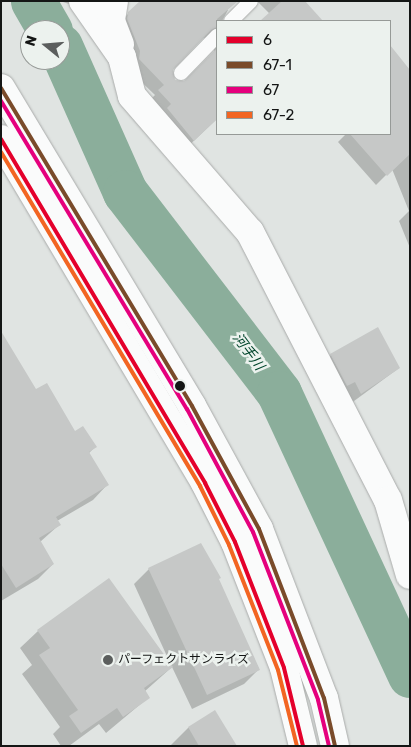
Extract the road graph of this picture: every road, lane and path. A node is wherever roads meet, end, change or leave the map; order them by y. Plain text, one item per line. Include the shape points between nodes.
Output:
1 (83, 1) edge
2 (114, 1) edge
3 (251, 1) edge
4 (232, 20) edge
5 (216, 37) edge
6 (181, 73) dead end
7 (1, 88) edge
8 (132, 96) junction
9 (1, 139) edge
10 (410, 575) edge
11 (303, 746) edge
12 (335, 746) edge

1 - 8 main road via 122,57
2 - 8 main road via 111,21 132,72
3 - 4 lane
5 - 6 lane
7 - 12 main road via 192,406 259,529 324,698
8 - 10 main road via 250,232 388,500
9 - 11 main road via 210,492 238,551 284,668

